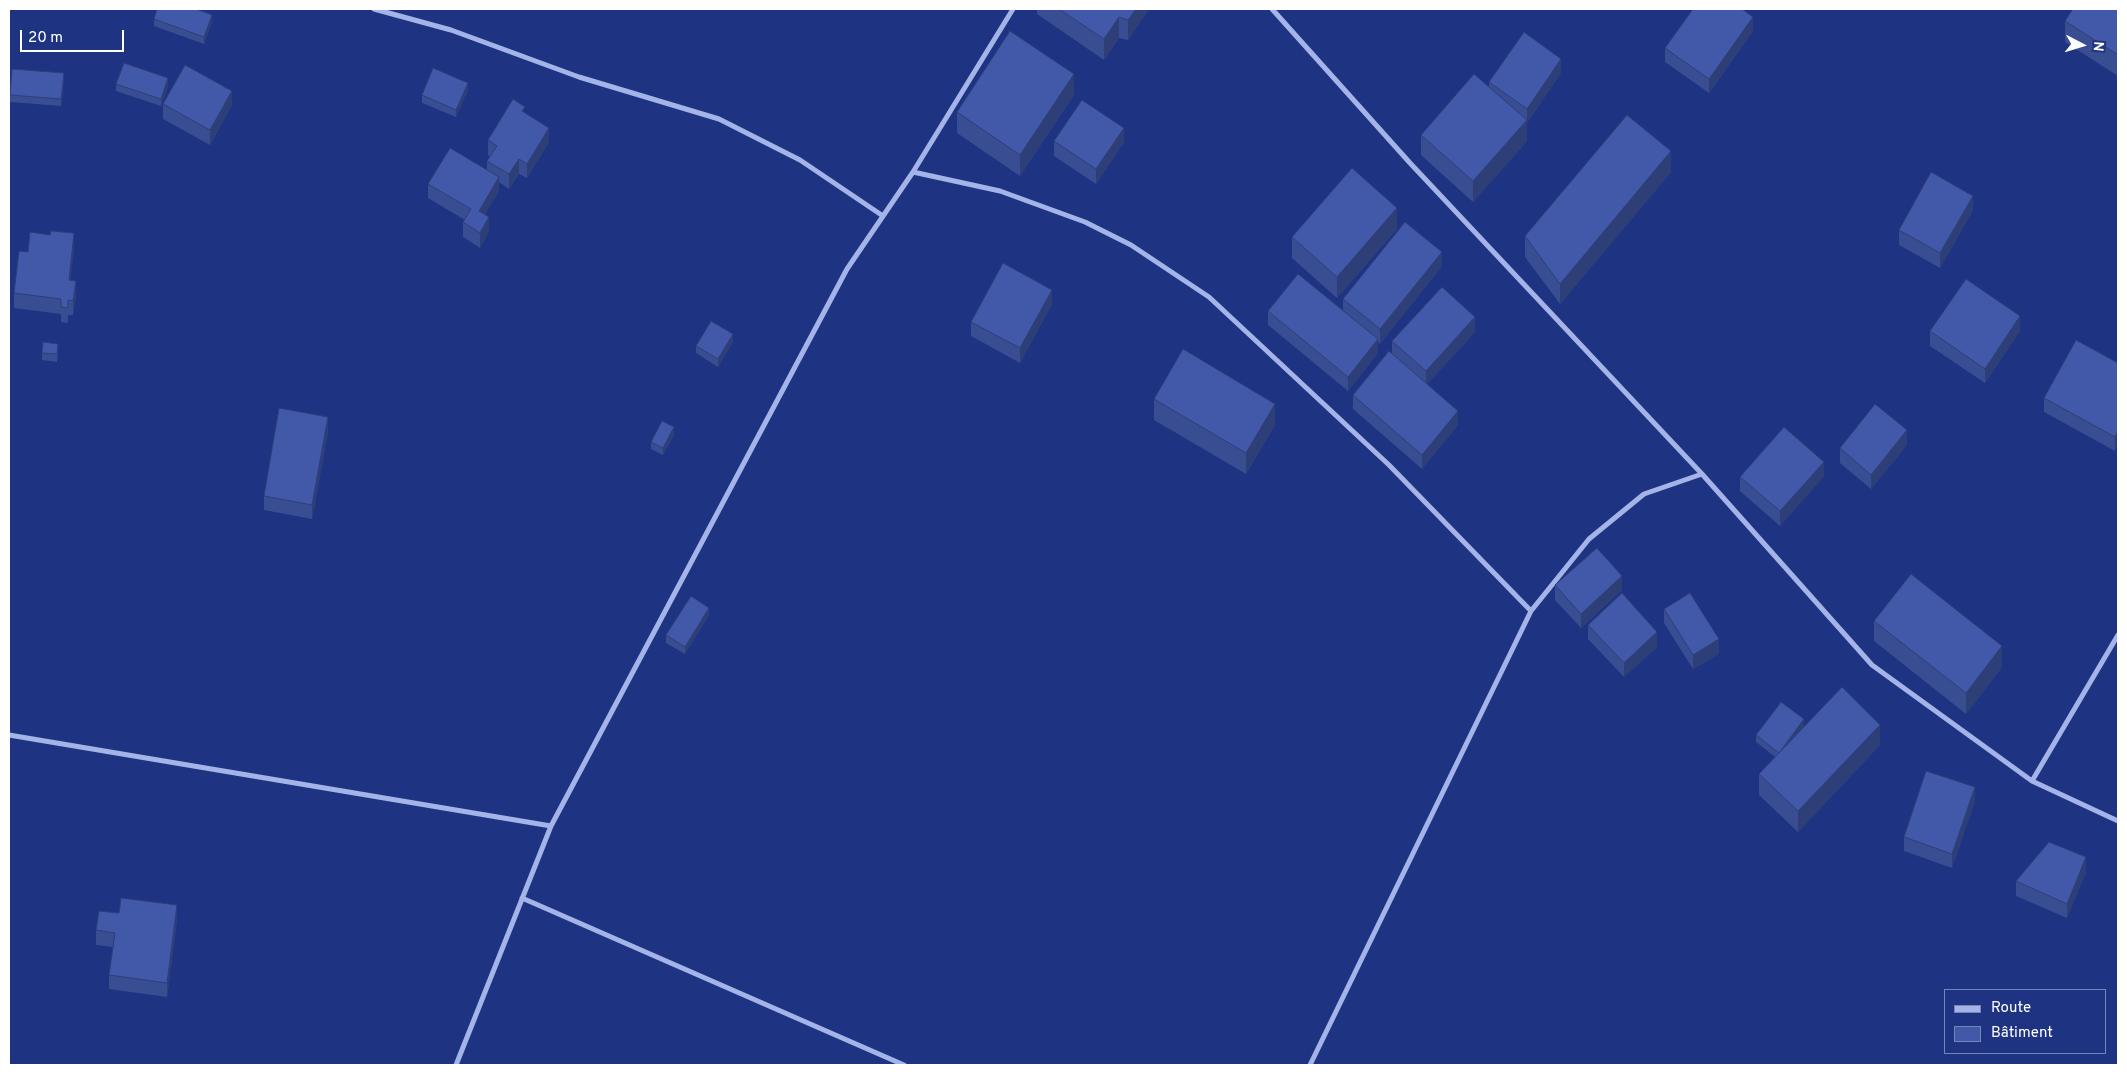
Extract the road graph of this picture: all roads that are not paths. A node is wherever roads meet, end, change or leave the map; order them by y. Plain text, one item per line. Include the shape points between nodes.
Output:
1 (374, 9) edge
2 (1013, 9) edge
3 (1272, 9) edge
4 (913, 172) junction
5 (883, 216) junction
6 (1702, 474) junction
7 (1531, 611) junction
8 (2118, 635) edge
9 (9, 735) edge
10 (2032, 781) junction
11 (2118, 820) edge
12 (551, 826) junction
13 (522, 898) junction
14 (456, 1065) edge
15 (904, 1065) edge
16 (1310, 1065) edge

1 - 5 street via 450,30 579,77 719,119 800,160
2 - 4 street
3 - 6 street via 1410,163
4 - 5 street
4 - 7 street via 1000,191 1085,222 1131,245 1209,297 1389,465
5 - 12 street via 847,269
6 - 7 street via 1644,494 1589,538
6 - 10 street via 1872,665
7 - 16 street
8 - 10 street
9 - 12 street
10 - 11 street
12 - 13 street
13 - 14 street
13 - 15 street

